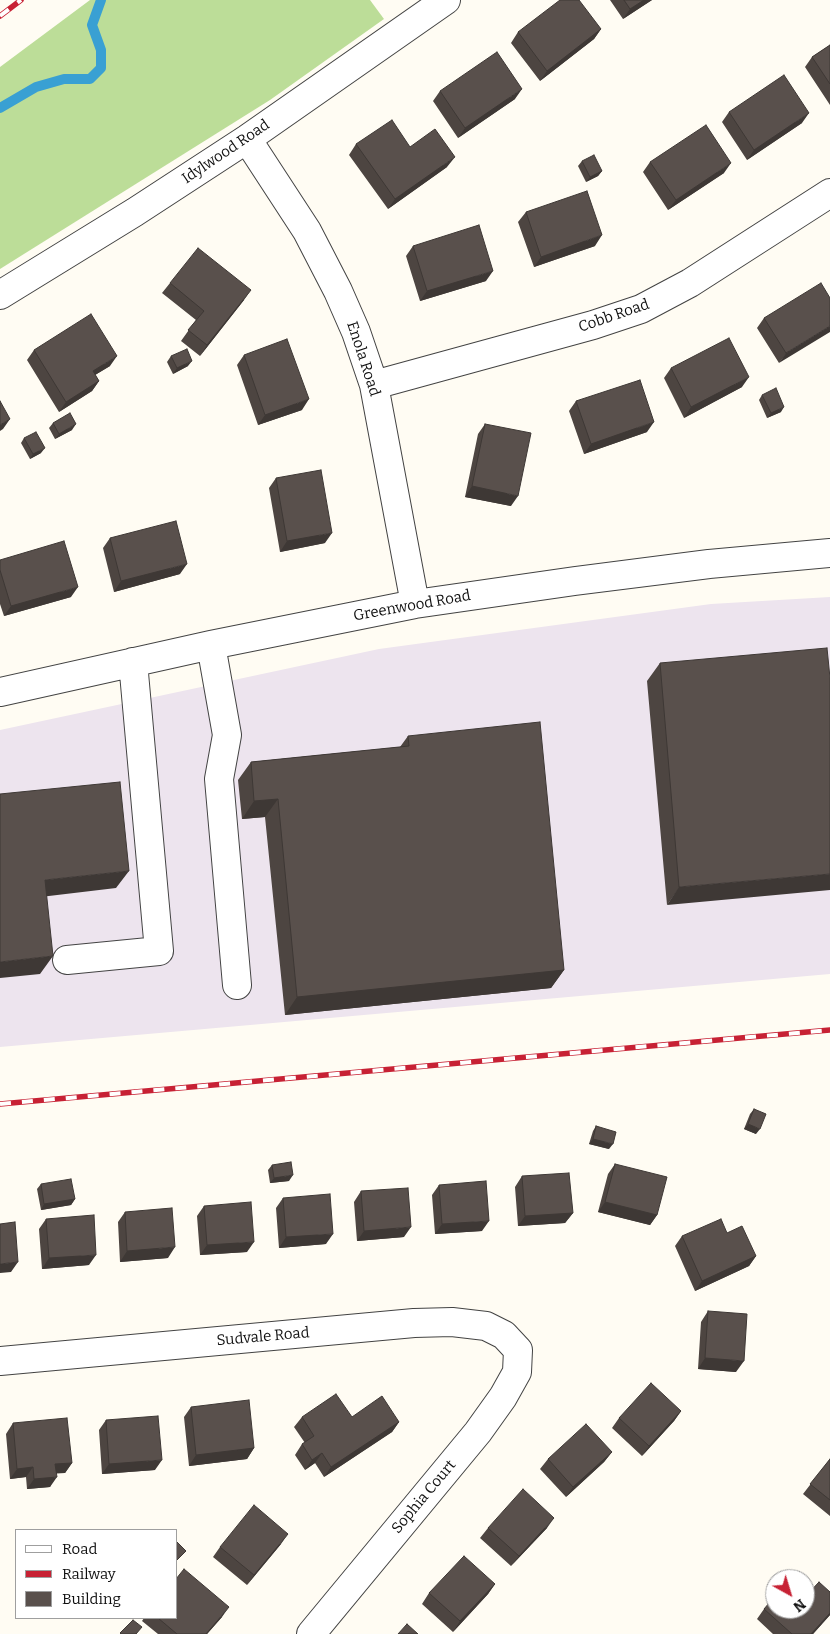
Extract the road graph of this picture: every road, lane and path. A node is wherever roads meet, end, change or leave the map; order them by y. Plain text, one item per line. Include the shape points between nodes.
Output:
1 (446, 0) edge
2 (247, 139) junction
3 (830, 193) edge
4 (0, 295) edge
5 (374, 385) junction
6 (830, 553) edge
7 (415, 604) junction
8 (210, 645) junction
9 (133, 662) junction
10 (0, 692) edge
11 (67, 960) dead end
12 (236, 984) dead end
13 (518, 1350) joint
14 (0, 1361) edge
15 (311, 1634) edge

1 - 2 street, Idylwood Road
2 - 4 street, Idylwood Road
2 - 5 street, Enola Road via 306,231 338,291
3 - 5 street, Cobb Road via 690,283 641,309
5 - 7 street, Enola Road
6 - 7 street, Greenwood Road via 594,578
7 - 8 street, Greenwood Road
8 - 9 street, Greenwood Road
8 - 12 street via 227,736 219,780
9 - 10 street, Greenwood Road
9 - 11 street via 159,951
13 - 14 street, Sudvale Road via 504,1335 486,1326 452,1322
13 - 15 street, Sophia Court via 517,1372 478,1432

